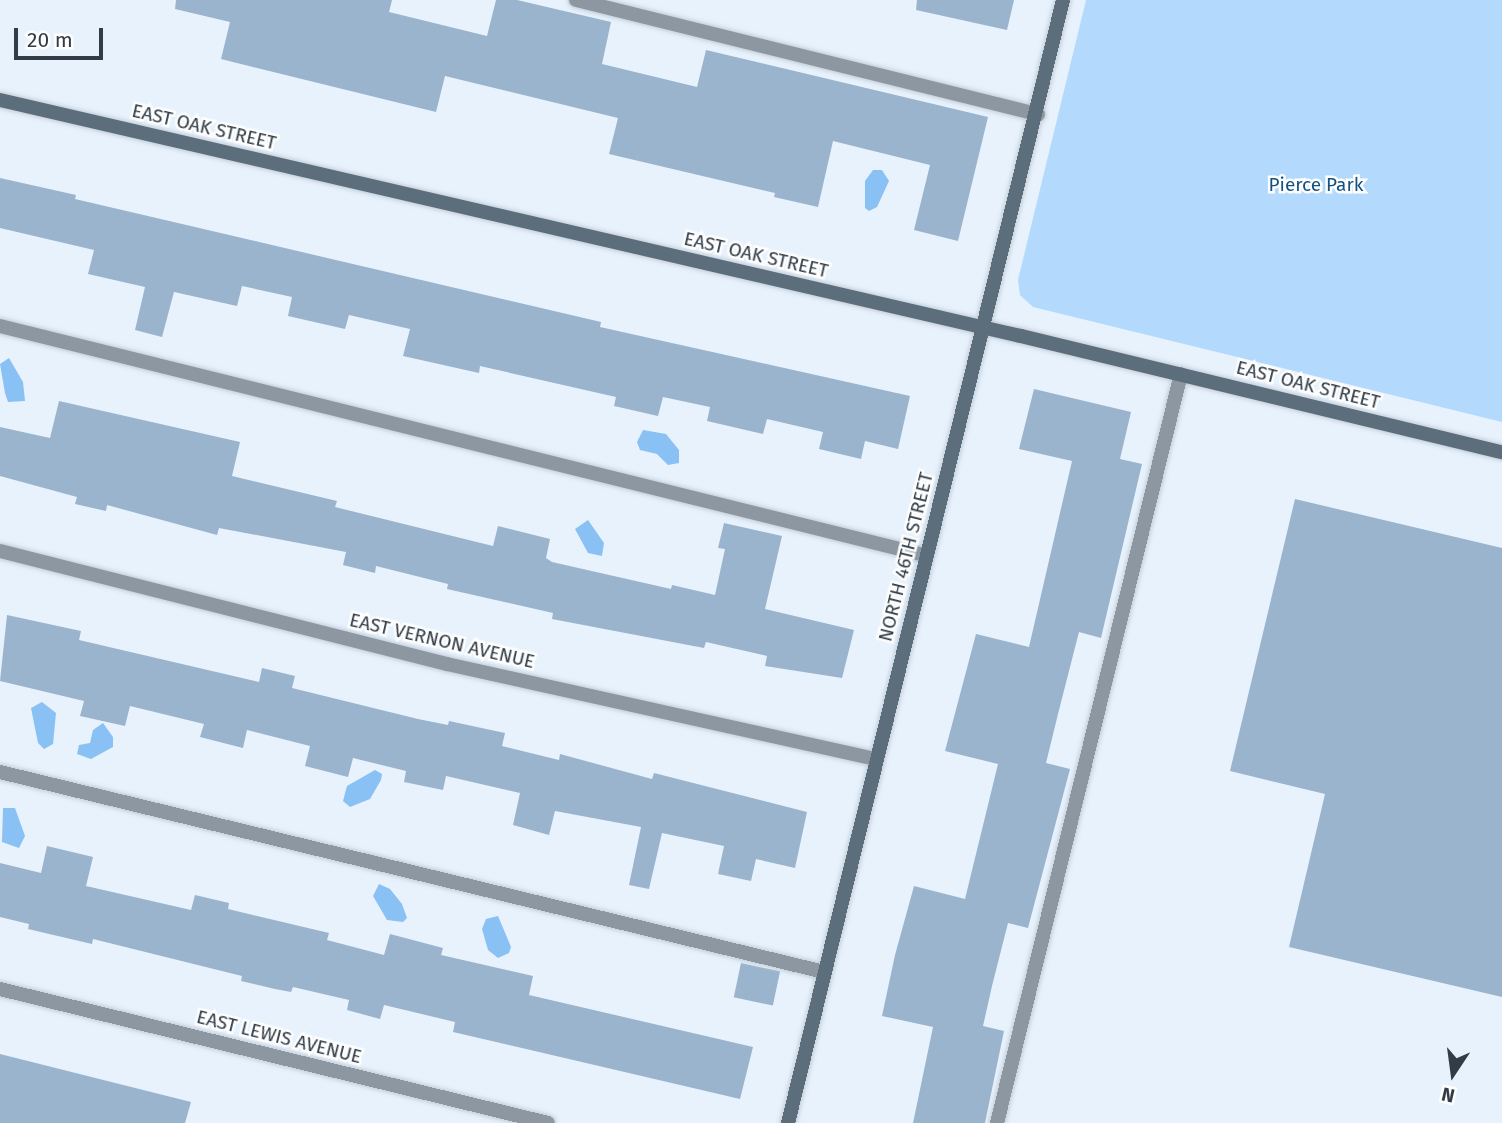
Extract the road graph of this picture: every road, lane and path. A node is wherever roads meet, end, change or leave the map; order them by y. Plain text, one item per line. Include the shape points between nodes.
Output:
1 (576, 0) edge
2 (1063, 0) edge
3 (0, 100) edge
4 (1038, 114) junction
5 (0, 326) edge
6 (985, 327) junction
7 (1181, 374) junction
8 (1502, 452) edge
9 (0, 551) edge
10 (924, 555) junction
11 (877, 759) junction
12 (0, 772) edge
13 (824, 972) junction
14 (0, 989) edge
15 (548, 1123) edge
16 (788, 1123) edge
17 (997, 1123) edge

1 - 4 street
2 - 4 street, NORTH 46TH STREET
3 - 6 street, EAST OAK STREET
4 - 6 street, NORTH 46TH STREET
5 - 10 street
6 - 7 street, EAST OAK STREET
6 - 10 street, NORTH 46TH STREET
7 - 8 street, EAST OAK STREET
7 - 17 street
9 - 11 street, EAST VERNON AVENUE via 447,664
10 - 11 street, NORTH 46TH STREET
11 - 13 street, NORTH 46TH STREET
12 - 13 street
13 - 16 street, NORTH 46TH STREET
14 - 15 street, EAST LEWIS AVENUE

